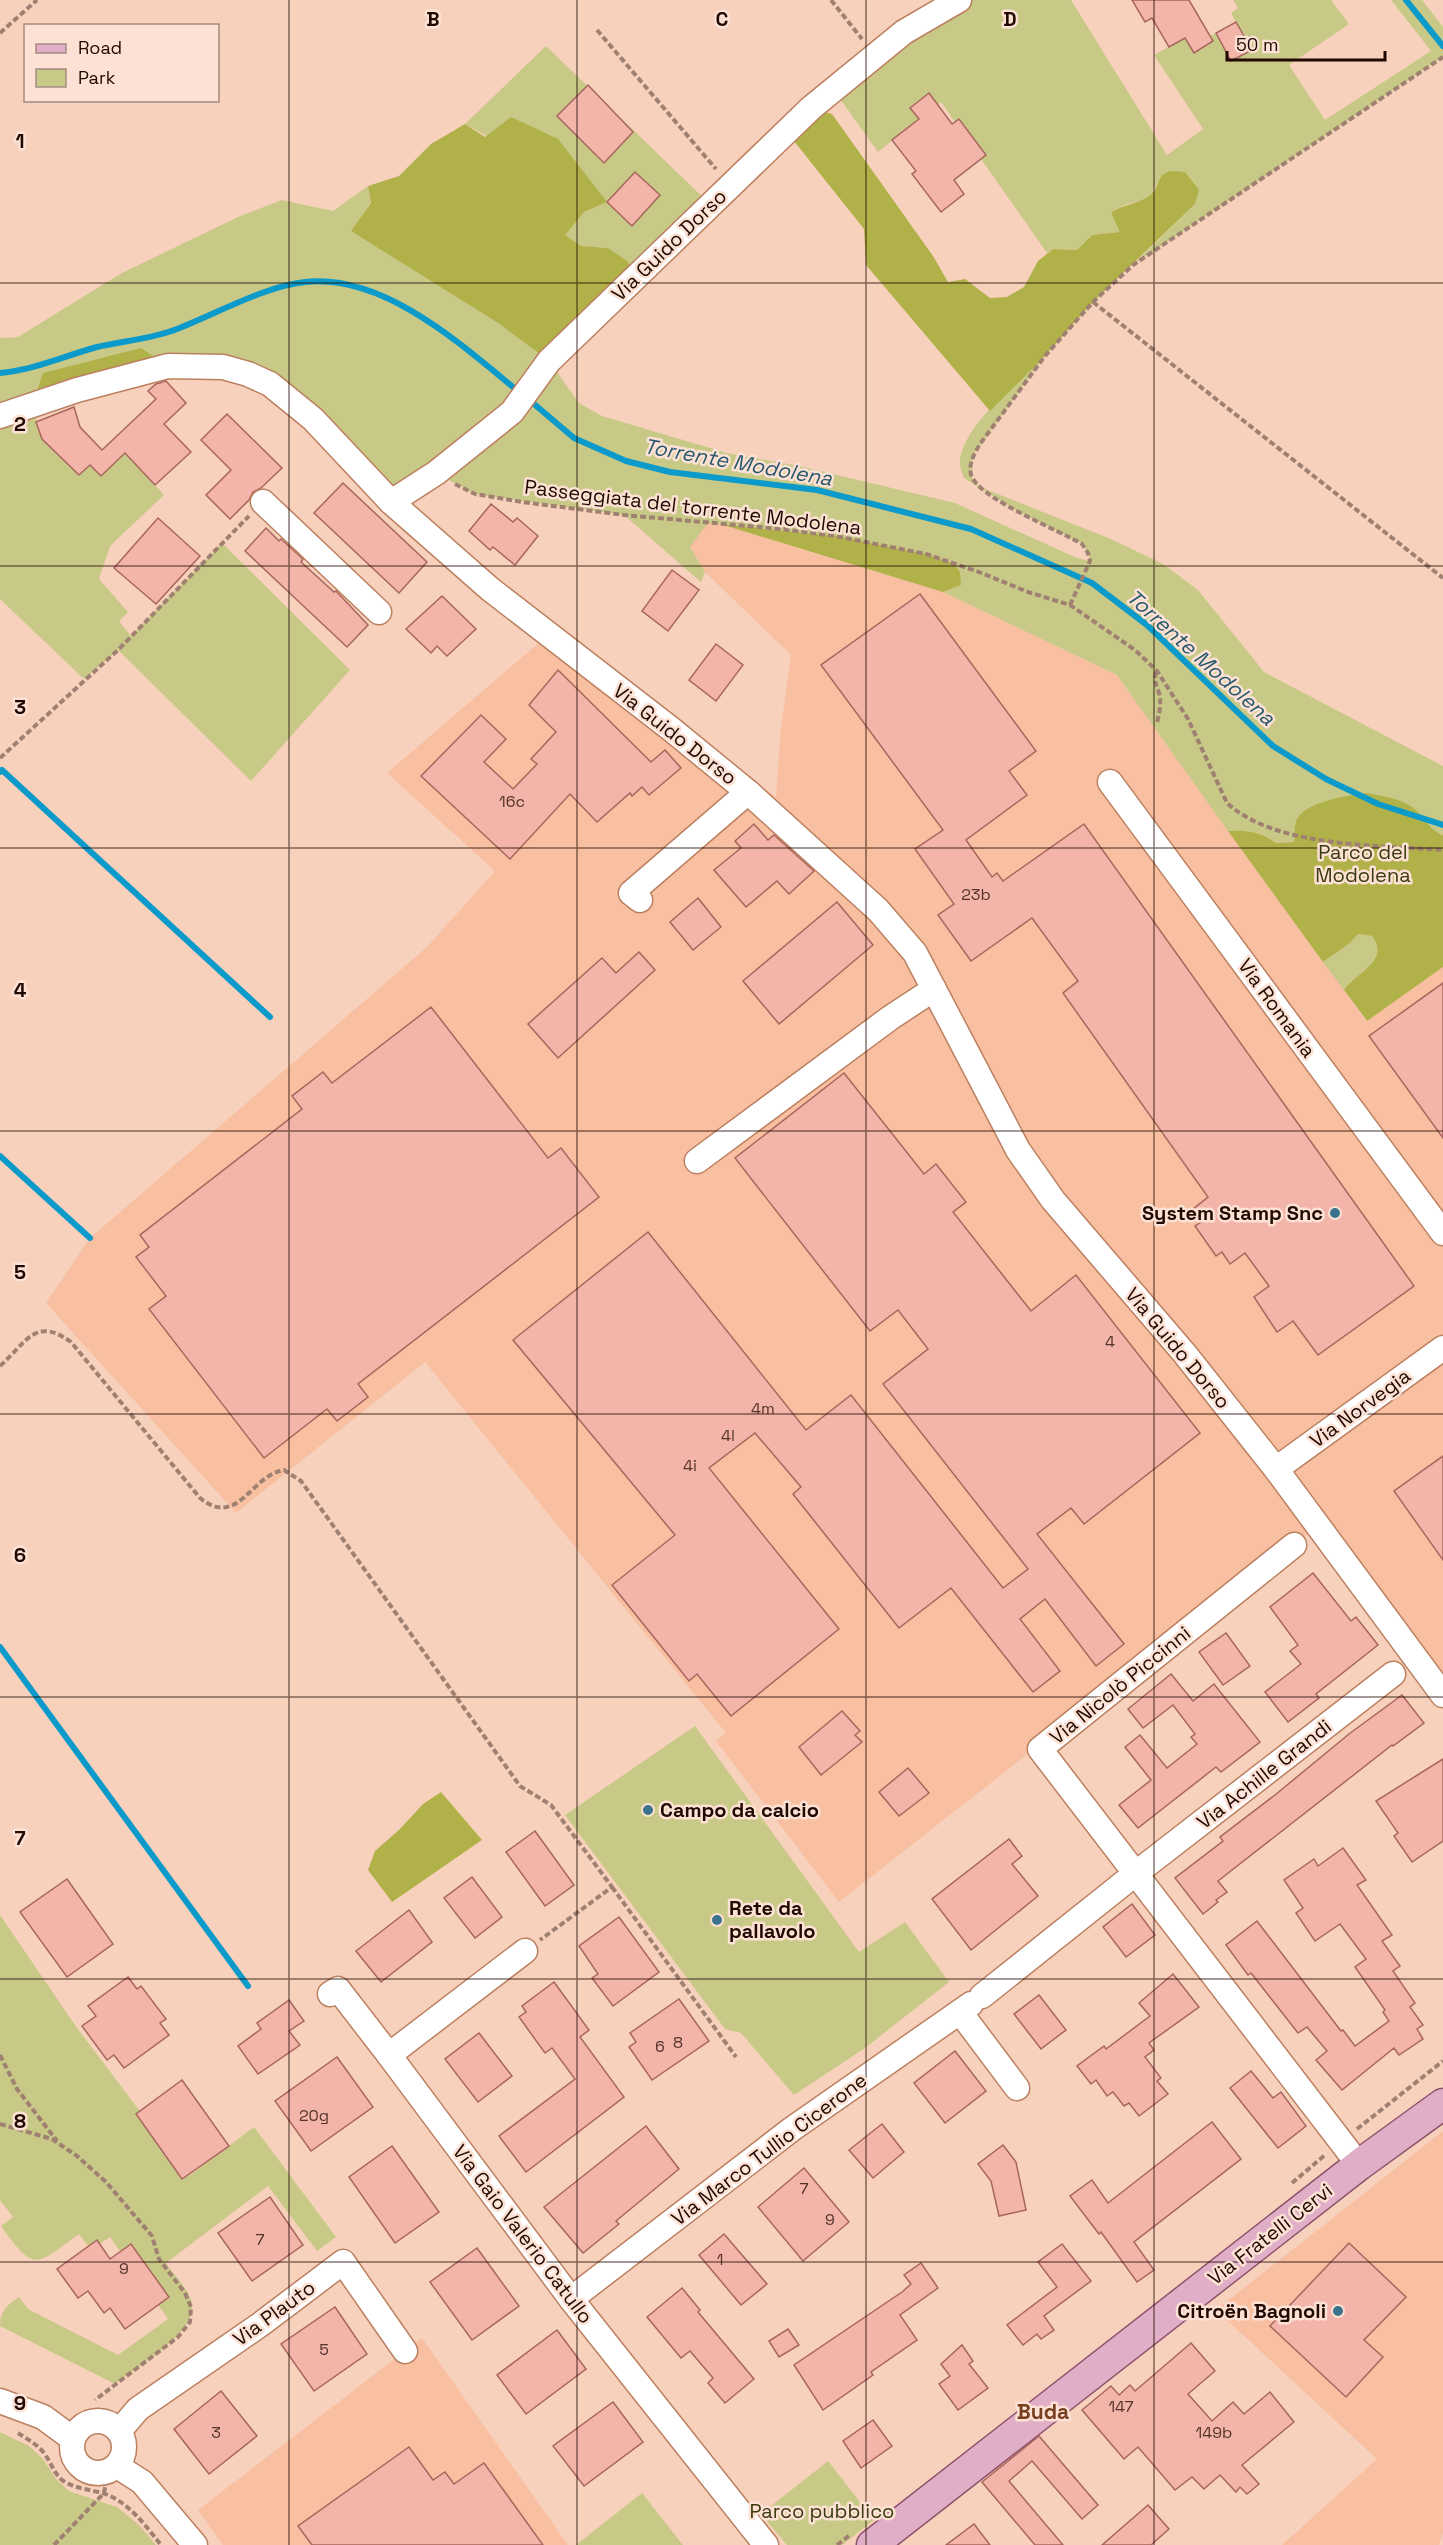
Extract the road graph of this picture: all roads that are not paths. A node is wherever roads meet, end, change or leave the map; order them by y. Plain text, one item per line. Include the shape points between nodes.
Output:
1 (959, 0) edge
2 (0, 416) edge
3 (391, 502) junction
4 (258, 506) road end
5 (380, 612) dead end
6 (1110, 782) dead end
7 (748, 792) junction
8 (640, 900) dead end
9 (934, 989) junction
10 (697, 1161) dead end
11 (1443, 1233) edge
12 (1443, 1348) edge
13 (1276, 1469) junction
14 (1294, 1545) dead end
15 (1393, 1674) dead end
16 (1443, 1695) edge
17 (1135, 1874) junction
18 (525, 1951) road end
19 (330, 1994) dead end
20 (971, 2004) junction
21 (389, 2055) junction
22 (1017, 2088) dead end
23 (1443, 2104) edge
24 (1359, 2165) junction
25 (571, 2299) junction
26 (405, 2351) dead end
27 (0, 2401) edge
28 (120, 2430) junction
29 (73, 2439) junction
30 (110, 2477) junction
31 (195, 2545) edge
32 (766, 2545) edge
33 (872, 2545) edge

1 - 3 street, Via Guido Dorso via 904,32 811,108 549,361 512,412 436,473
2 - 3 street, Via Guido Dorso via 76,390 168,366 224,368 270,384 293,400
3 - 7 street, Via Guido Dorso via 521,614
4 - 5 street
6 - 11 street, Via Romania
7 - 8 street via 631,893
7 - 9 street, Via Guido Dorso via 878,910 915,953
9 - 10 street
9 - 13 street, Via Guido Dorso via 1024,1159 1053,1200 1185,1354
12 - 13 street, Via Norvegia
13 - 16 street, Via Guido Dorso
14 - 17 street, Via Nicolò Piccinni via 1040,1749
15 - 17 street, Via Achille Grandi
17 - 20 street
17 - 24 street, Via Nicolò Piccinni
18 - 21 street
19 - 21 street, Via Gaio Valerio Catullo via 338,1989
20 - 22 street
20 - 25 street, Via Marco Tullio Cicerone via 792,2129
21 - 25 street, Via Gaio Valerio Catullo
23 - 24 main road, Via Fratelli Cervi
24 - 33 main road, Via Fratelli Cervi
25 - 32 street, Via Gaio Valerio Catullo
26 - 28 street, Via Plauto via 344,2262 138,2409
27 - 29 street via 43,2417
28 - 29 street via 109,2422 91,2421
28 - 30 street via 125,2447
29 - 30 street via 72,2448 80,2466
30 - 31 street via 142,2482

